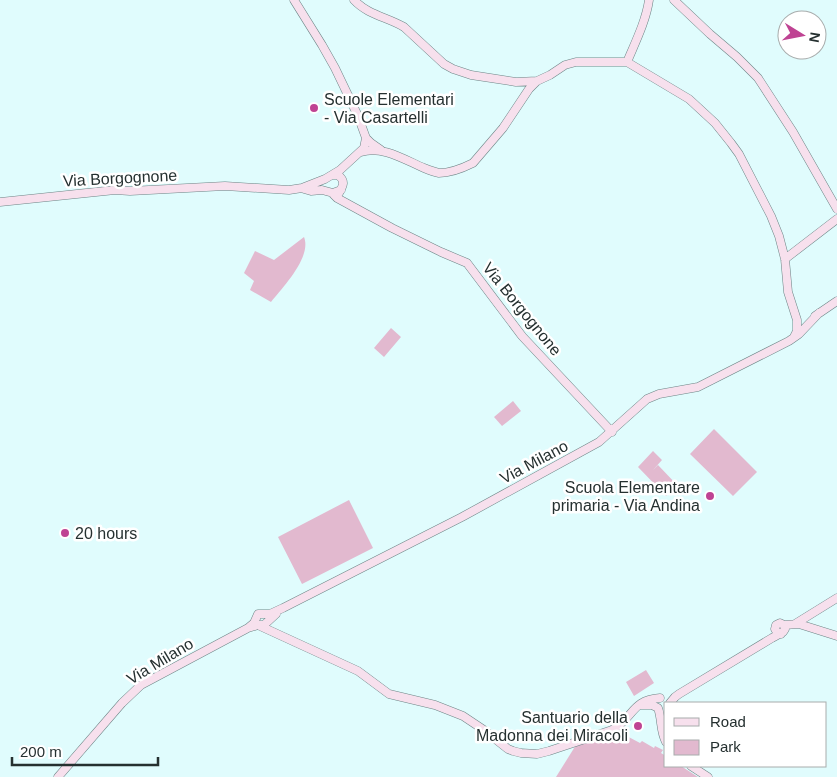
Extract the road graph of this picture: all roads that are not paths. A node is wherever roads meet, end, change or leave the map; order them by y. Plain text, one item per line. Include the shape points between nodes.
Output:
1 (294, 0) edge
2 (354, 0) edge
3 (649, 0) edge
4 (674, 0) edge
5 (627, 62) junction
6 (529, 85) junction
7 (366, 138) junction
8 (383, 151) junction
9 (360, 152) junction
10 (348, 164) junction
11 (330, 176) junction
12 (342, 179) junction
13 (302, 188) junction
14 (341, 190) junction
15 (331, 192) junction
16 (340, 200) junction
17 (0, 202) edge
18 (837, 208) edge
19 (837, 219) edge
20 (785, 259) junction
21 (837, 301) edge
22 (828, 307) junction
23 (837, 308) edge
24 (819, 313) junction
25 (797, 320) junction
26 (793, 338) junction
27 (612, 432) junction
28 (837, 598) edge
29 (806, 617) junction
30 (262, 622) junction
31 (795, 624) junction
32 (805, 627) junction
33 (837, 636) edge
34 (679, 694) junction
35 (661, 698) junction
36 (669, 702) edge
37 (671, 702) edge
38 (638, 705) junction
39 (663, 709) edge
40 (664, 738) edge
41 (693, 767) edge
42 (58, 777) edge
43 (708, 777) edge

1 - 7 street via 335,68
2 - 6 street via 369,12 404,27 453,69 471,76
3 - 5 street
4 - 18 street via 758,78
5 - 6 street via 576,62
5 - 20 street via 689,99 715,123 739,154 771,216
6 - 8 street via 503,128 473,164 437,173
7 - 8 street
7 - 9 street
8 - 9 street
9 - 10 street
10 - 11 street, Via Borgognone
10 - 12 street
11 - 12 street via 338,175
11 - 13 street, Via Borgognone
11 - 15 street via 325,184
12 - 14 street
13 - 15 street, Via Borgognone
13 - 17 street, Via Borgognone via 225,186 115,190
14 - 15 street
14 - 16 street
15 - 16 street, Via Borgognone
16 - 27 street, Via Borgognone via 467,263 522,336
19 - 20 street
20 - 25 street via 788,292
21 - 22 street
22 - 23 street
22 - 24 street
24 - 25 street via 806,323
24 - 26 street, Via Milano
25 - 26 street
26 - 27 street, Via Milano via 698,387 647,399
27 - 30 street, Via Milano via 462,517 283,608
28 - 29 street
29 - 31 street
29 - 32 street
30 - 38 street via 272,631 358,672 389,694 435,705 463,716 508,749 522,753 549,751 612,730
30 - 42 street, Via Milano via 137,688
31 - 32 street
31 - 34 street
32 - 33 street
34 - 35 street
34 - 37 street
35 - 36 street
35 - 38 street
35 - 39 street via 657,702
38 - 39 street via 648,704
39 - 40 street via 661,725
41 - 43 street

